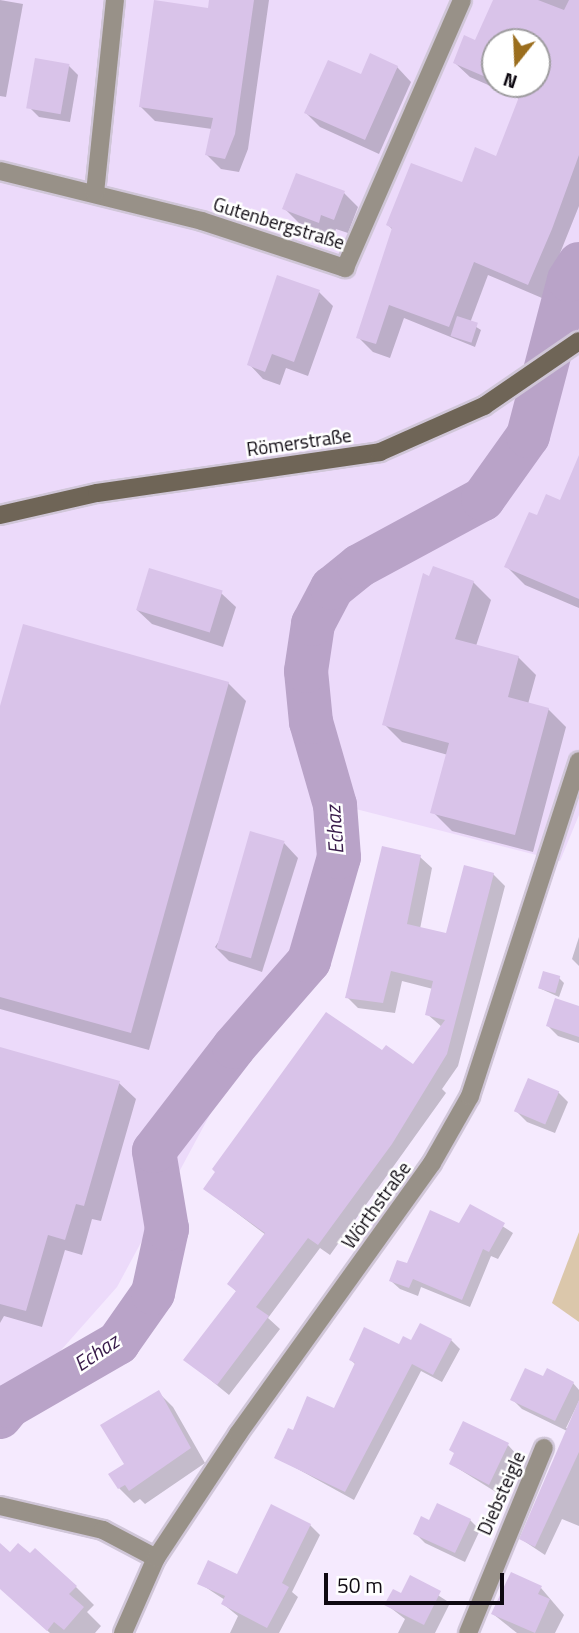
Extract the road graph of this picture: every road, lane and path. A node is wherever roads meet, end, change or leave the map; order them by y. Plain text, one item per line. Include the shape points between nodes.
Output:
1 (115, 0) edge
2 (462, 0) edge
3 (0, 171) edge
4 (95, 193) junction
5 (579, 341) edge
6 (0, 515) edge
7 (579, 761) edge
8 (544, 1448) dead end
9 (3, 1506) edge
10 (156, 1558) junction
11 (123, 1633) edge
12 (468, 1633) edge

1 - 4 street
2 - 4 street, Gutenbergstraße via 345,268 202,221
3 - 4 street, Gutenbergstraße
5 - 6 main road, Römerstraße via 484,407 380,452 97,493
7 - 10 street, Wörthstraße via 470,1096 432,1163 238,1434
8 - 12 street, Diebsteigle
9 - 10 street via 103,1530
10 - 11 street, Wörthstraße

